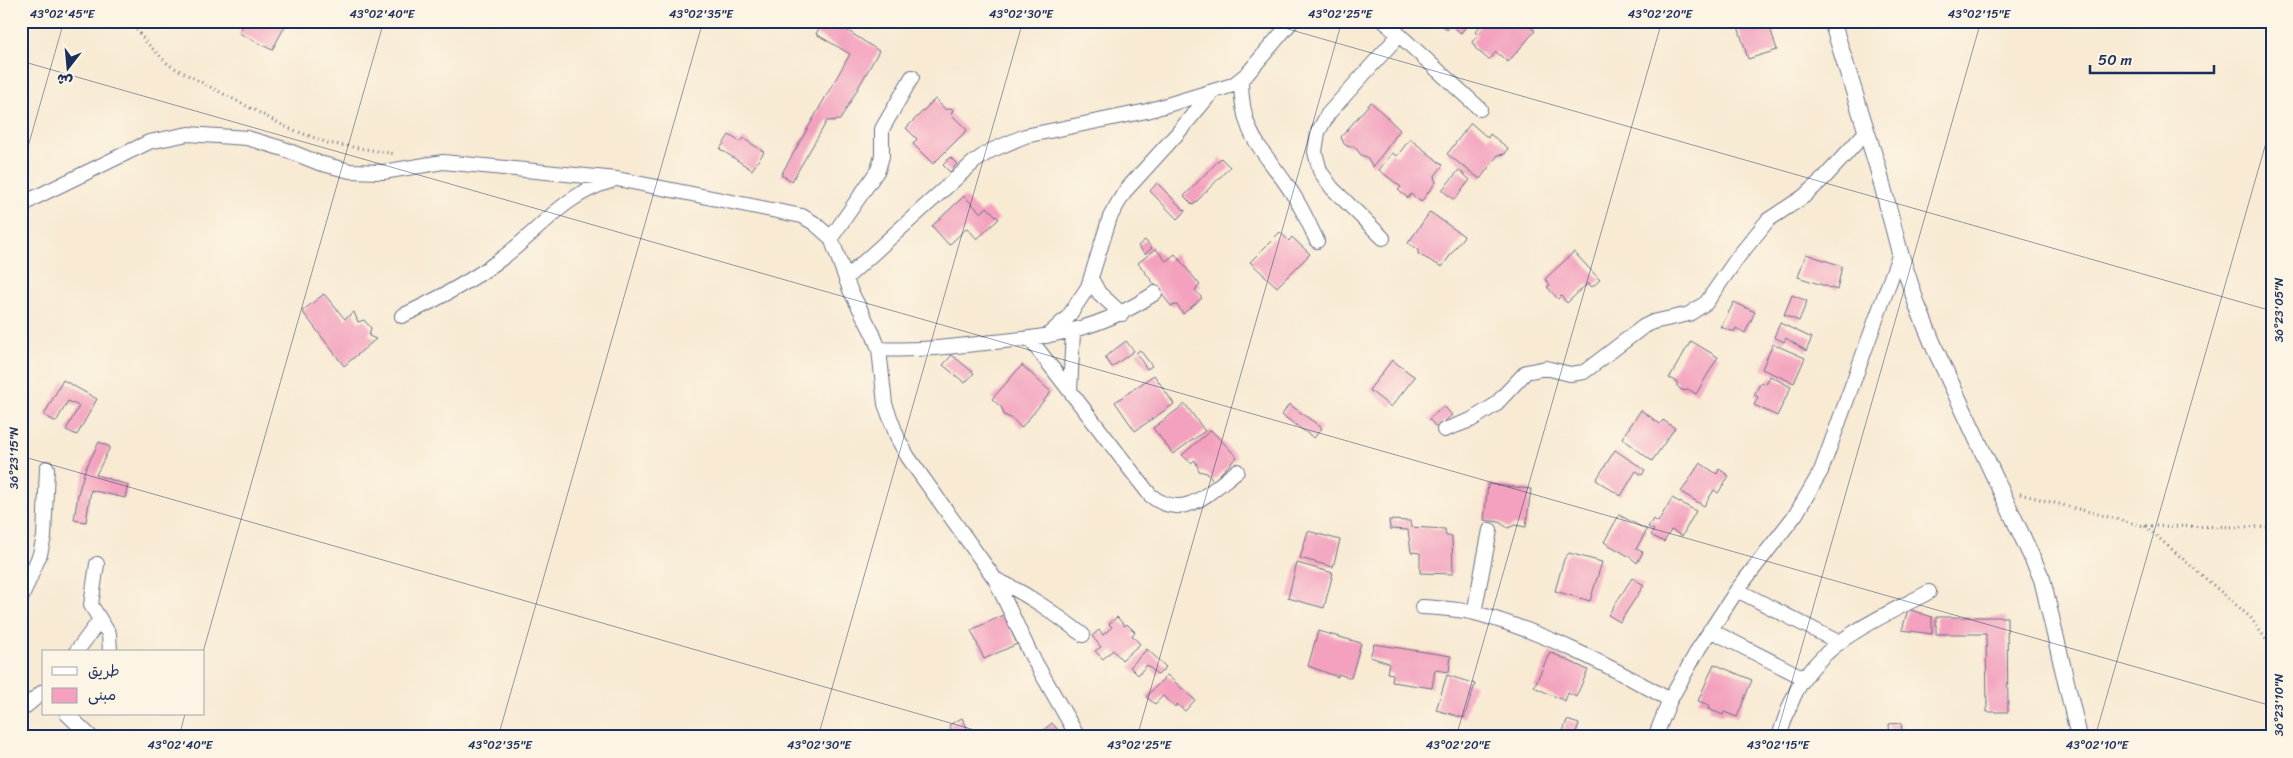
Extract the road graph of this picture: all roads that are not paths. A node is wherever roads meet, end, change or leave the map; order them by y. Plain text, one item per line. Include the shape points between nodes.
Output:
1 (1292, 21) edge
2 (1384, 21) edge
3 (1832, 21) edge
4 (1399, 35) junction
5 (912, 77) dead end
6 (1241, 80) junction
7 (1213, 91) junction
8 (1480, 109) dead end
9 (1866, 132) junction
10 (617, 179) junction
11 (21, 207) edge
12 (831, 238) junction
13 (1383, 238) dead end
14 (1318, 241) dead end
15 (1900, 253) junction
16 (846, 278) junction
17 (1092, 280) junction
18 (1155, 293) dead end
19 (1122, 314) junction
20 (402, 316) dead end
21 (1073, 332) junction
22 (1046, 336) junction
23 (1029, 338) junction
24 (879, 349) junction
25 (1070, 391) junction
26 (1444, 430) dead end
27 (47, 468) dead end
28 (1237, 471) dead end
29 (1490, 530) dead end
30 (97, 564) dead end
31 (995, 579) junction
32 (1737, 590) junction
33 (1929, 592) dead end
34 (21, 599) edge
35 (1422, 607) dead end
36 (1474, 613) junction
37 (100, 620) junction
38 (1710, 630) junction
39 (1082, 635) dead end
40 (1838, 642) junction
41 (78, 650) edge
42 (110, 650) edge
43 (1804, 678) junction
44 (42, 693) edge
45 (1670, 700) junction
46 (21, 710) edge
47 (69, 716) edge
48 (91, 737) edge
49 (1078, 737) edge
50 (1655, 737) edge
51 (1779, 737) edge
52 (2079, 737) edge

1 - 6 street
2 - 4 street
3 - 9 street
4 - 8 street
4 - 13 street via 1328,114 1318,132 1315,152 1320,172 1332,188
5 - 12 street via 885,120 878,170
6 - 7 street
6 - 14 street via 1242,107 1252,137 1294,196
7 - 16 street via 1146,111 1025,136 999,147 974,162
7 - 17 street via 1126,190 1110,218
9 - 15 street
9 - 26 street via 1810,191 1768,220 1706,303 1698,309 1643,327 1584,372 1570,374 1546,368 1526,372 1495,405 1471,420
10 - 11 street via 443,162 399,170 358,171 319,163 247,138 188,134 149,142
10 - 12 street via 789,212 814,223
10 - 20 street via 576,195 485,270
12 - 16 street
15 - 32 street via 1821,471 1796,514
15 - 52 street via 1934,349 2042,579
16 - 24 street
17 - 19 street via 1099,293
17 - 22 street via 1068,317
18 - 19 street
19 - 21 street
21 - 22 street
21 - 25 street
22 - 23 street
23 - 24 street via 928,349
23 - 25 street
24 - 31 street via 885,404 898,439
25 - 28 street via 1150,495 1159,502 1180,508 1191,505
27 - 34 street via 42,546
29 - 36 street
30 - 37 street via 91,604
31 - 39 street via 1045,606
31 - 49 street via 1030,653
32 - 38 street
32 - 40 street
33 - 40 street
35 - 36 street
36 - 45 street via 1551,640 1609,666
37 - 41 street
37 - 42 street via 109,634
38 - 43 street
38 - 45 street
40 - 43 street
43 - 51 street via 1791,702
44 - 46 street
45 - 50 street
47 - 48 street

